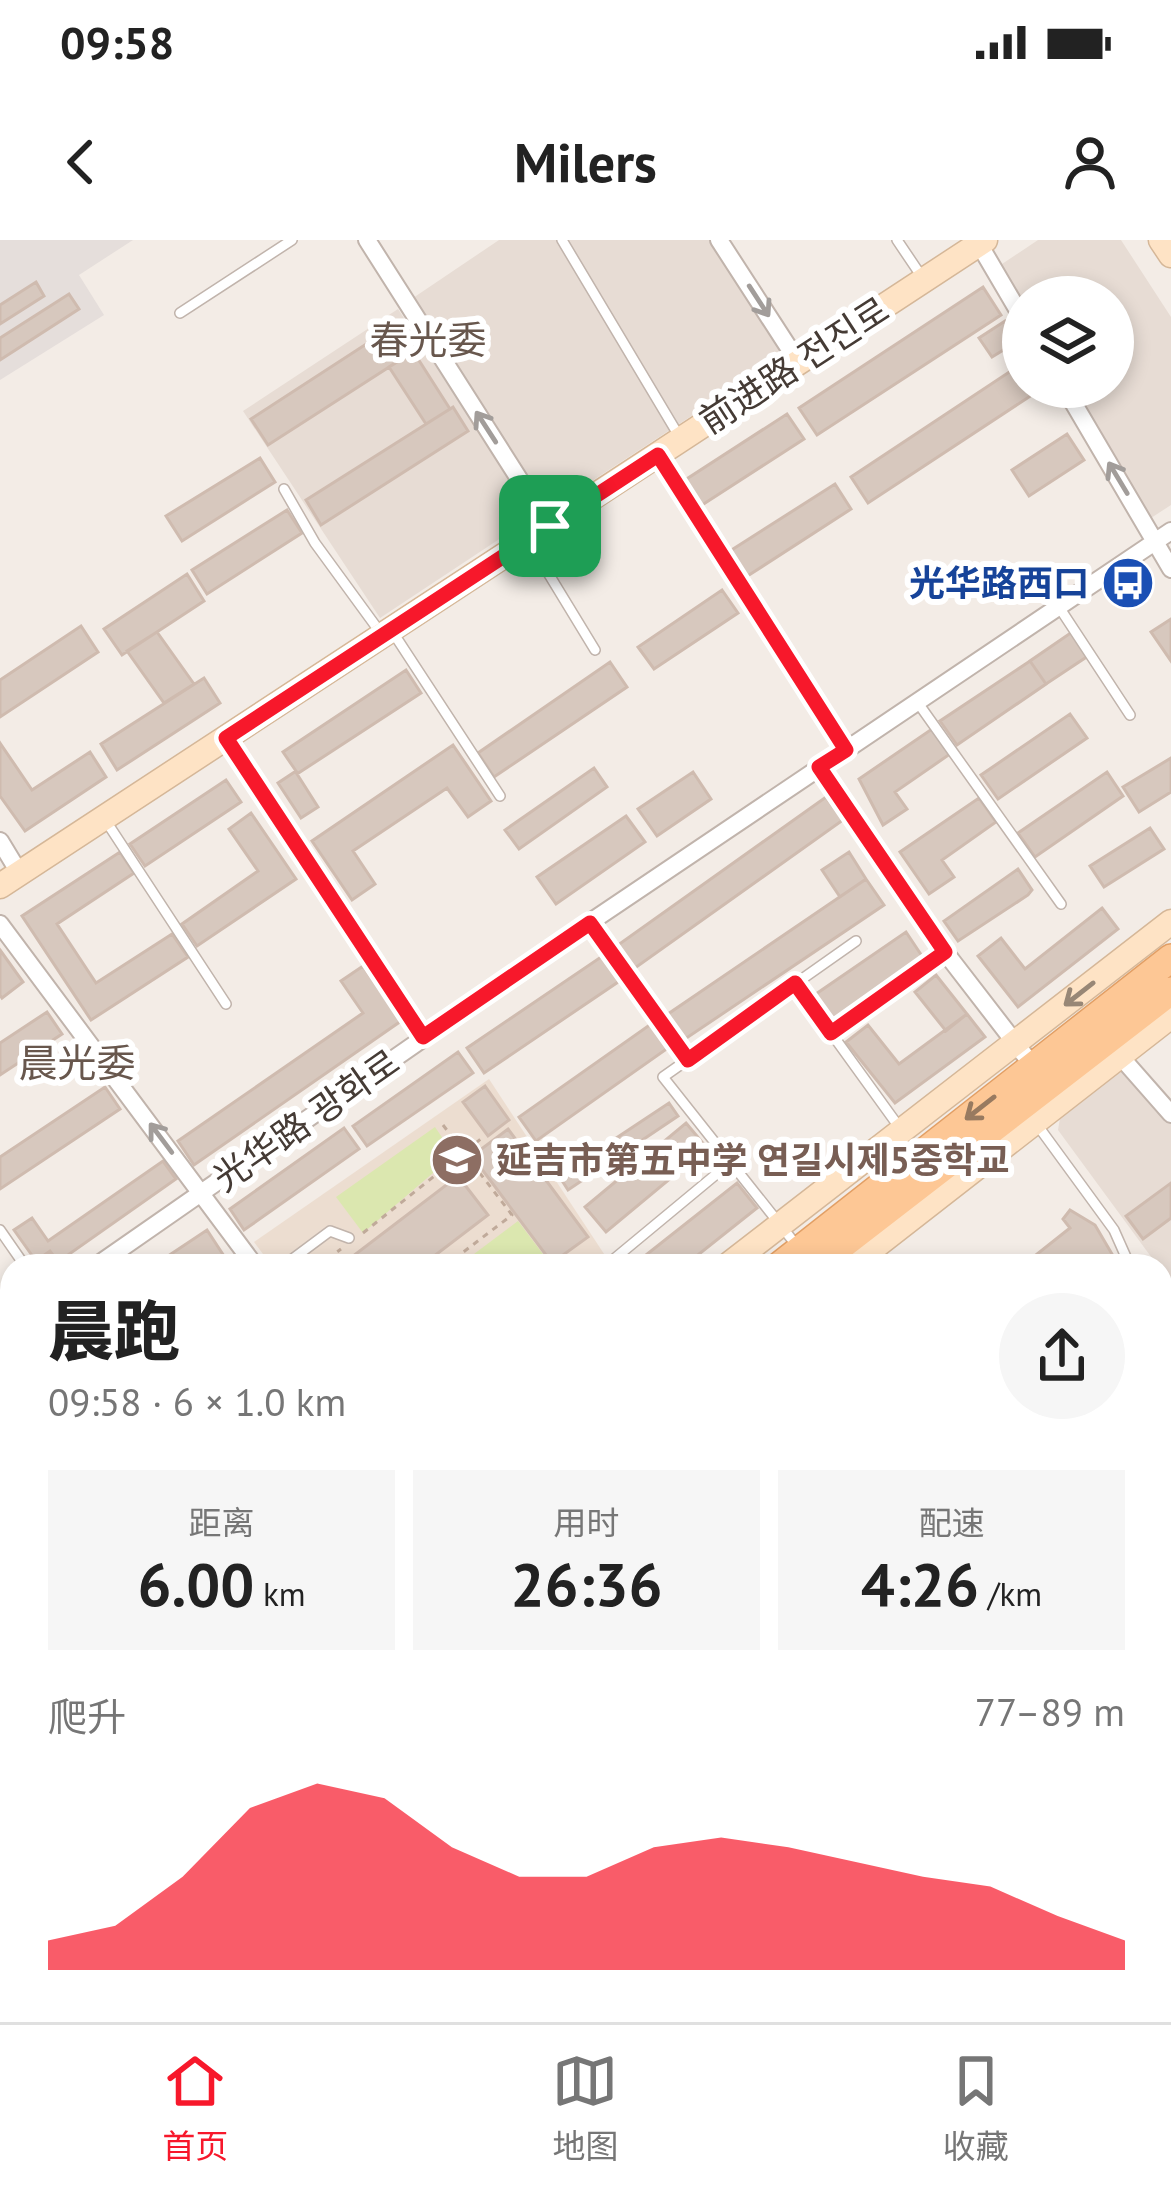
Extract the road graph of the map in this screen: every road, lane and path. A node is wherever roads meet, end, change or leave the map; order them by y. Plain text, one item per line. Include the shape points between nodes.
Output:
1 (292, 240) edge
2 (367, 240) edge
3 (562, 240) edge
4 (719, 240) edge
5 (897, 240) edge
6 (1161, 240) edge
7 (982, 242) edge
8 (1171, 255) edge
9 (924, 280) junction
10 (1002, 280) edge
11 (180, 313) dead end
12 (798, 362) junction
13 (1078, 408) edge
14 (681, 440) junction
15 (658, 455) junction
16 (284, 489) dead end
17 (539, 533) junction
18 (1163, 536) edge
19 (1171, 569) edge
20 (1057, 604) junction
21 (387, 634) junction
22 (595, 650) dead end
23 (916, 700) junction
24 (1130, 715) dead end
25 (226, 738) junction
26 (846, 750) junction
27 (819, 767) junction
28 (500, 796) dead end
29 (104, 818) junction
30 (0, 841) edge
31 (10, 880) edge
32 (1061, 904) dead end
33 (1171, 922) edge
34 (590, 923) junction
35 (0, 924) edge
36 (856, 941) dead end
37 (945, 952) junction
38 (1171, 958) edge
39 (795, 983) junction
40 (1171, 991) edge
41 (226, 1004) dead end
42 (1171, 1016) edge
43 (831, 1033) junction
44 (423, 1037) junction
45 (1016, 1044) junction
46 (1120, 1056) junction
47 (688, 1060) junction
48 (1034, 1066) junction
49 (1029, 1114) junction
50 (1171, 1114) edge
51 (442, 1125) dead end
52 (902, 1131) junction
53 (482, 1138) dead end
54 (463, 1152) junction
55 (731, 1162) junction
56 (202, 1193) junction
57 (377, 1222) junction
58 (781, 1225) junction
59 (385, 1232) dead end
60 (362, 1233) dead end
61 (348, 1241) joint
62 (113, 1254) edge
63 (246, 1254) edge
64 (299, 1254) edge
65 (332, 1254) edge
66 (461, 1254) edge
67 (620, 1254) edge
68 (743, 1254) edge
69 (795, 1254) edge
70 (805, 1254) edge
71 (807, 1254) edge
72 (864, 1254) edge
73 (1125, 1254) edge

1 - 11 lane
17 -> 2 street
3 - 14 lane
4 -> 12 street
5 - 9 lane
6 - 8 street
7 - 9 street, 前进路 전진로
7 - 10 street
9 - 12 street, 前进路 전진로
12 - 14 street, 前进路 전진로
18 -> 13 street
14 - 15 street, 前进路 전진로
15 - 17 street, 前进路 전진로
15 - 26 street
16 - 21 lane
17 - 21 street, 前进路 전진로
17 - 22 lane
18 - 19 street
18 - 20 street, 光华路 광화로
20 - 23 street, 光华路 광화로
20 - 24 lane
21 - 25 street, 前进路 전진로
21 - 28 lane
23 - 26 street, 光华路 광화로
23 - 32 lane
25 - 29 street, 前进路 전진로
25 - 44 street
26 - 27 street, 光华路 광화로
27 - 34 street, 光华路 광화로
27 - 37 street
29 - 31 street, 前进路 전진로
29 - 41 lane
30 - 31 street
33 -> 45 street
34 - 44 street, 光华路 광화로
34 - 47 lane
56 -> 35 street
36 - 39 lane
37 - 43 lane
37 - 45 street
38 - 48 main road
39 - 43 lane
39 - 47 lane
40 - 49 main road
42 - 46 street
43 - 52 lane
44 - 56 street, 光华路 광화로
45 - 48 street
45 - 52 street
46 - 49 street
46 - 50 street
47 - 55 lane via 663,1077
48 -> 70 main road
49 - 71 main road
49 - 72 street
49 - 73 lane
51 - 54 path
52 - 58 street
53 - 54 path
54 - 57 path
54 - 66 path via 512,1215
55 - 58 lane
55 - 67 lane
56 - 62 street, 光华路 광화로
56 - 63 street
57 - 59 path
57 - 60 path
58 - 68 street
58 - 69 lane
61 - 64 lane via 330,1231
61 - 65 path

